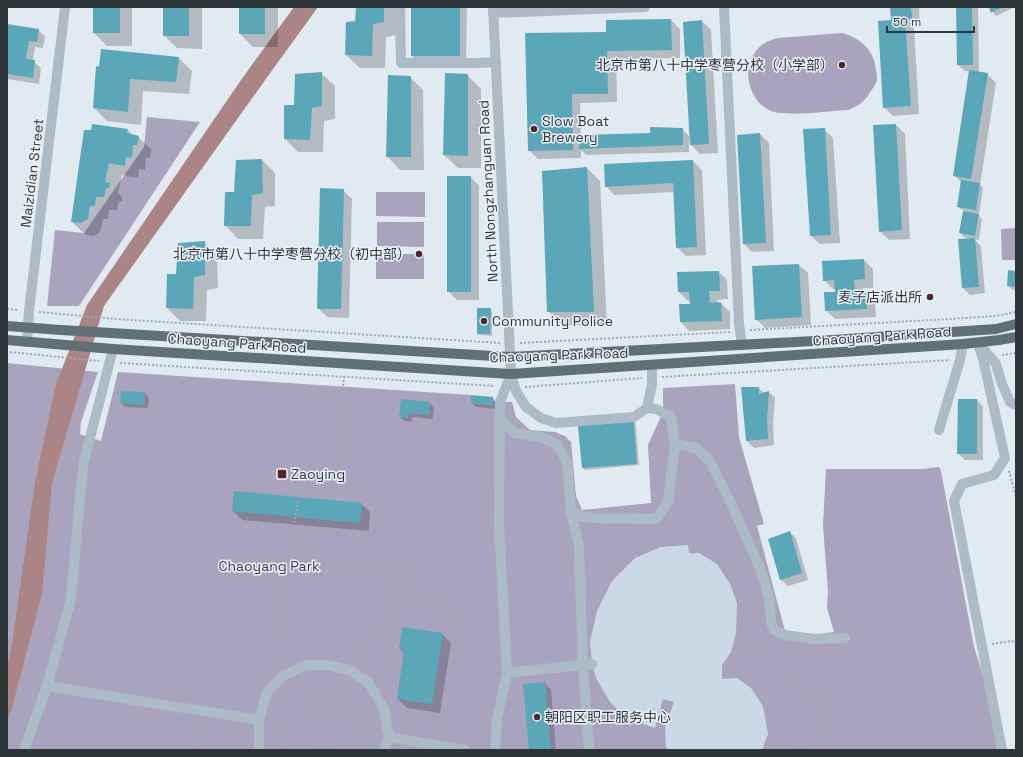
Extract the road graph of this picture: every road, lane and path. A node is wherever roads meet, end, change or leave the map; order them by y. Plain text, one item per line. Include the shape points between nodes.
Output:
1 (65, 7) edge
2 (400, 7) edge
3 (645, 7) edge
4 (724, 7) edge
5 (493, 10) edge
6 (496, 62) junction
7 (1016, 312) edge
8 (68, 315) dead end
9 (1016, 324) edge
10 (7, 326) edge
11 (28, 328) junction
12 (740, 331) junction
13 (1016, 337) edge
14 (7, 340) edge
15 (27, 342) junction
16 (978, 343) junction
17 (510, 344) junction
18 (963, 344) junction
19 (742, 345) junction
20 (111, 349) junction
21 (7, 352) edge
22 (510, 357) junction
23 (95, 360) dead end
24 (346, 364) junction
25 (652, 365) junction
26 (511, 374) junction
27 (1016, 405) edge
28 (647, 408) junction
29 (501, 421) junction
30 (939, 430) dead end
31 (675, 444) junction
32 (1005, 458) junction
33 (1016, 497) edge
34 (571, 511) junction
35 (289, 556) junction
36 (398, 582) junction
37 (845, 638) dead end
38 (770, 639) dead end
39 (1012, 641) dead end
40 (1016, 642) edge
41 (506, 645) junction
42 (765, 652) junction
43 (730, 654) dead end
44 (587, 664) junction
45 (508, 673) junction
46 (47, 686) junction
47 (267, 692) junction
48 (820, 699) junction
49 (839, 699) dead end
50 (380, 702) junction
51 (194, 710) junction
52 (259, 720) junction
53 (652, 727) dead end
54 (358, 736) junction
55 (390, 737) junction
56 (24, 750) edge
57 (195, 750) edge
58 (259, 750) edge
59 (288, 750) edge
60 (352, 750) edge
61 (384, 750) edge
62 (465, 750) edge
63 (495, 750) edge
64 (589, 750) edge
65 (645, 750) edge
66 (797, 750) edge
67 (1002, 750) edge

1 - 11 street, Maizidian Street
2 - 6 street via 400,63
3 - 5 street
4 - 12 street
5 - 6 street, North Nongzhanguan Road
6 - 17 street, North Nongzhanguan Road
7 - 12 path, Chaoyang Park Road via 957,319
8 - 17 path, Chaoyang Park Road
9 - 19 main road, Chaoyang Park Road via 996,329
10 - 11 main road, Chaoyang Park Road
11 - 15 street, Maizidian Street
11 - 22 main road, Chaoyang Park Road
12 - 17 path, Chaoyang Park Road
12 - 19 street
13 - 16 main road, Chaoyang Park Road
14 - 15 main road, Chaoyang Park Road
15 - 20 main road, Chaoyang Park Road
16 - 18 main road, Chaoyang Park Road
16 - 27 street via 996,364 1010,402
16 - 32 street
17 - 22 street, North Nongzhanguan Road
18 - 25 main road, Chaoyang Park Road
18 - 30 street
19 - 22 main road, Chaoyang Park Road
20 - 24 main road, Chaoyang Park Road
20 - 46 street via 84,461 70,599
21 - 23 path
22 - 26 street, North Nongzhanguan Road
24 - 26 main road, Chaoyang Park Road
24 - 35 path via 333,498 299,494
25 - 26 main road, Chaoyang Park Road
25 - 28 street via 652,384
26 - 28 street via 516,391 526,407 541,418 556,423 634,417
26 - 29 street via 500,402
28 - 31 street via 656,409 671,417
29 - 34 street via 515,433 542,437 557,445 567,462
29 - 41 street via 499,523
31 - 34 street via 668,502 656,519 591,518
31 - 37 street via 696,448 710,461 762,573 774,630 784,635 815,639
32 - 33 path
32 - 67 street via 994,475 962,484 954,500
34 - 44 street via 579,547
35 - 36 path via 364,568
35 - 47 path
36 - 41 path via 432,599 479,633
36 - 50 path
38 - 42 path
39 - 40 path
41 - 45 street
42 - 43 path
42 - 48 path via 768,664 778,676 792,685 810,691
44 - 45 street
44 - 64 street
45 - 63 street via 497,719
46 - 51 street
46 - 56 street
47 - 50 street via 283,676 306,665 327,665 350,670 368,682
47 - 52 street
48 - 49 path
48 - 66 path via 824,712 823,727 817,738
50 - 55 street
51 - 52 street
51 - 57 path
52 - 58 street
53 - 65 path
54 - 55 path via 366,743
54 - 59 path via 358,716 350,706 334,694 318,691 289,707 282,724 284,744
54 - 60 path
55 - 61 street
55 - 62 street

